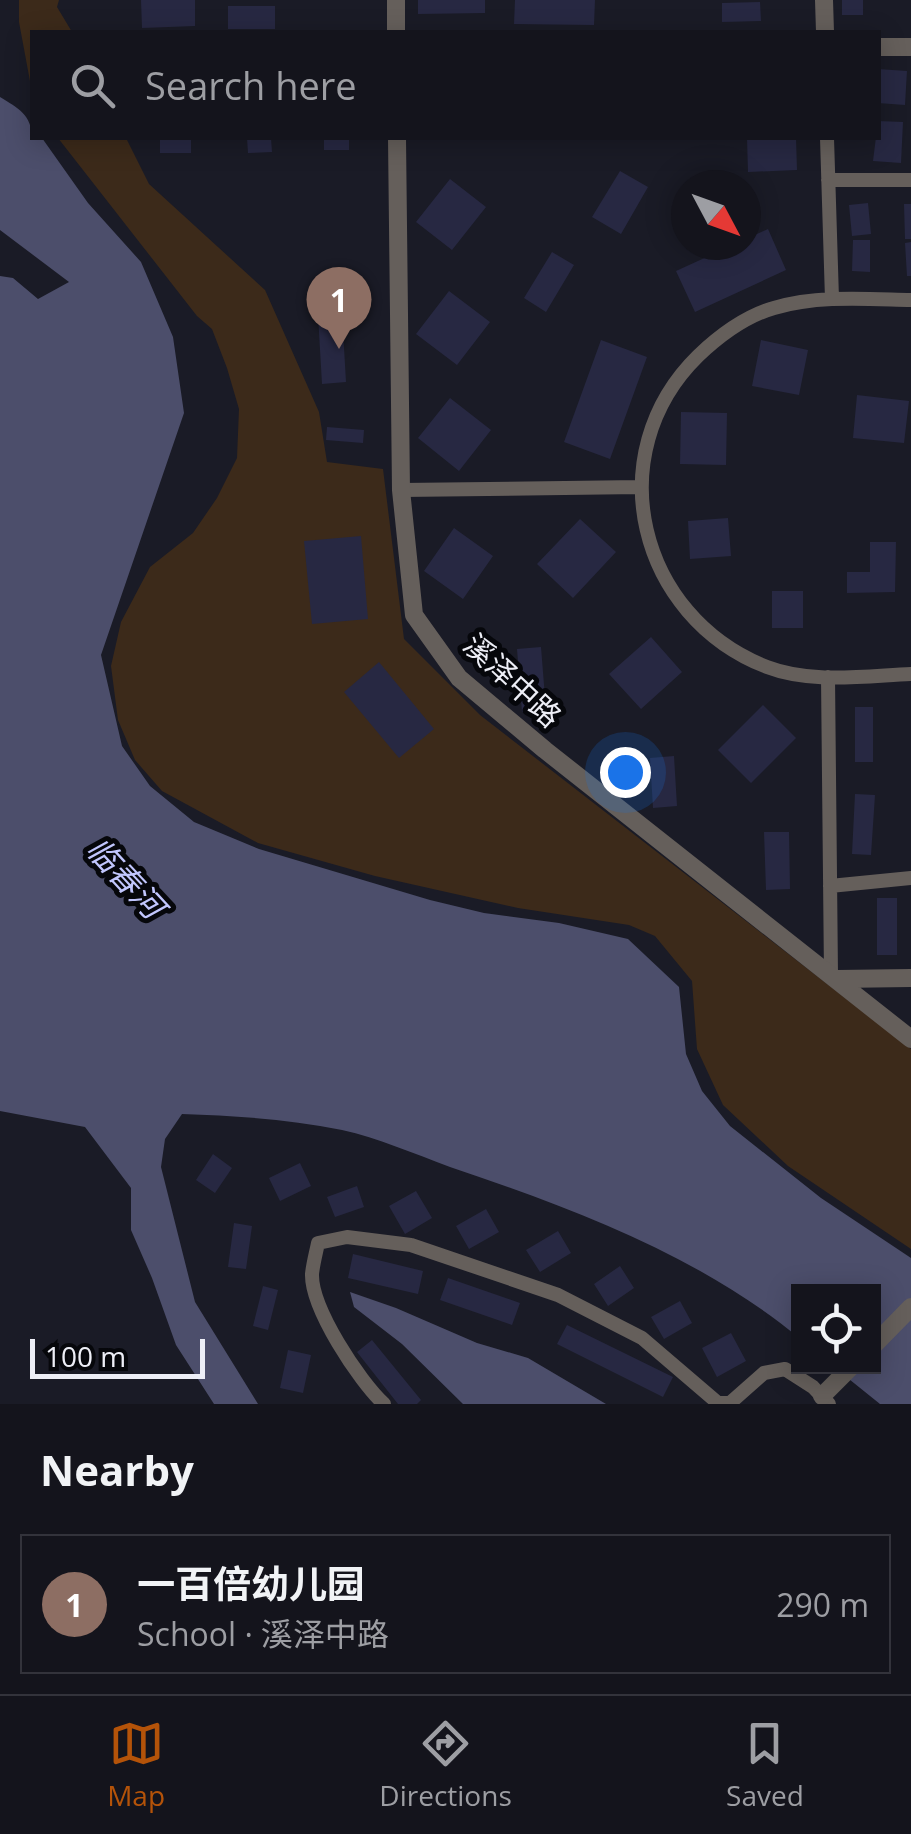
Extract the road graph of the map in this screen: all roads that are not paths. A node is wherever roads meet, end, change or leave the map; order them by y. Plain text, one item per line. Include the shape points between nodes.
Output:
1 (396, 0) edge
2 (824, 0) edge
3 (396, 30) edge
4 (824, 30) edge
5 (881, 47) edge
6 (911, 47) edge
7 (397, 140) edge
8 (827, 140) edge
9 (828, 180) junction
10 (911, 180) edge
11 (832, 299) junction
12 (911, 300) edge
13 (640, 487) junction
14 (401, 490) junction
15 (911, 674) edge
16 (828, 677) junction
17 (911, 878) edge
18 (830, 886) junction
19 (834, 977) junction
20 (911, 978) edge
21 (911, 1038) edge
22 (911, 1307) edge
23 (881, 1338) edge
24 (846, 1374) edge
25 (826, 1400) edge
26 (384, 1404) edge

1 - 3 street
2 - 4 street
5 - 6 street
7 - 14 street, 溪泽中路
8 - 9 street
9 - 10 street
9 - 11 street
11 - 12 street
11 - 13 street via 773,308 720,334 678,376 650,429
13 - 14 street
13 - 16 street via 649,546 675,599 717,641 769,668
14 - 19 street, 溪泽中路 via 414,615 459,678
15 - 16 street
16 - 18 street
17 - 18 street
18 - 19 street
19 - 20 street
19 - 21 street, 溪泽中路
22 - 23 street
24 - 25 street
25 - 26 street via 784,1369 764,1373 730,1404 718,1403 642,1338 558,1295 411,1245 347,1237 318,1243 312,1278 333,1336

